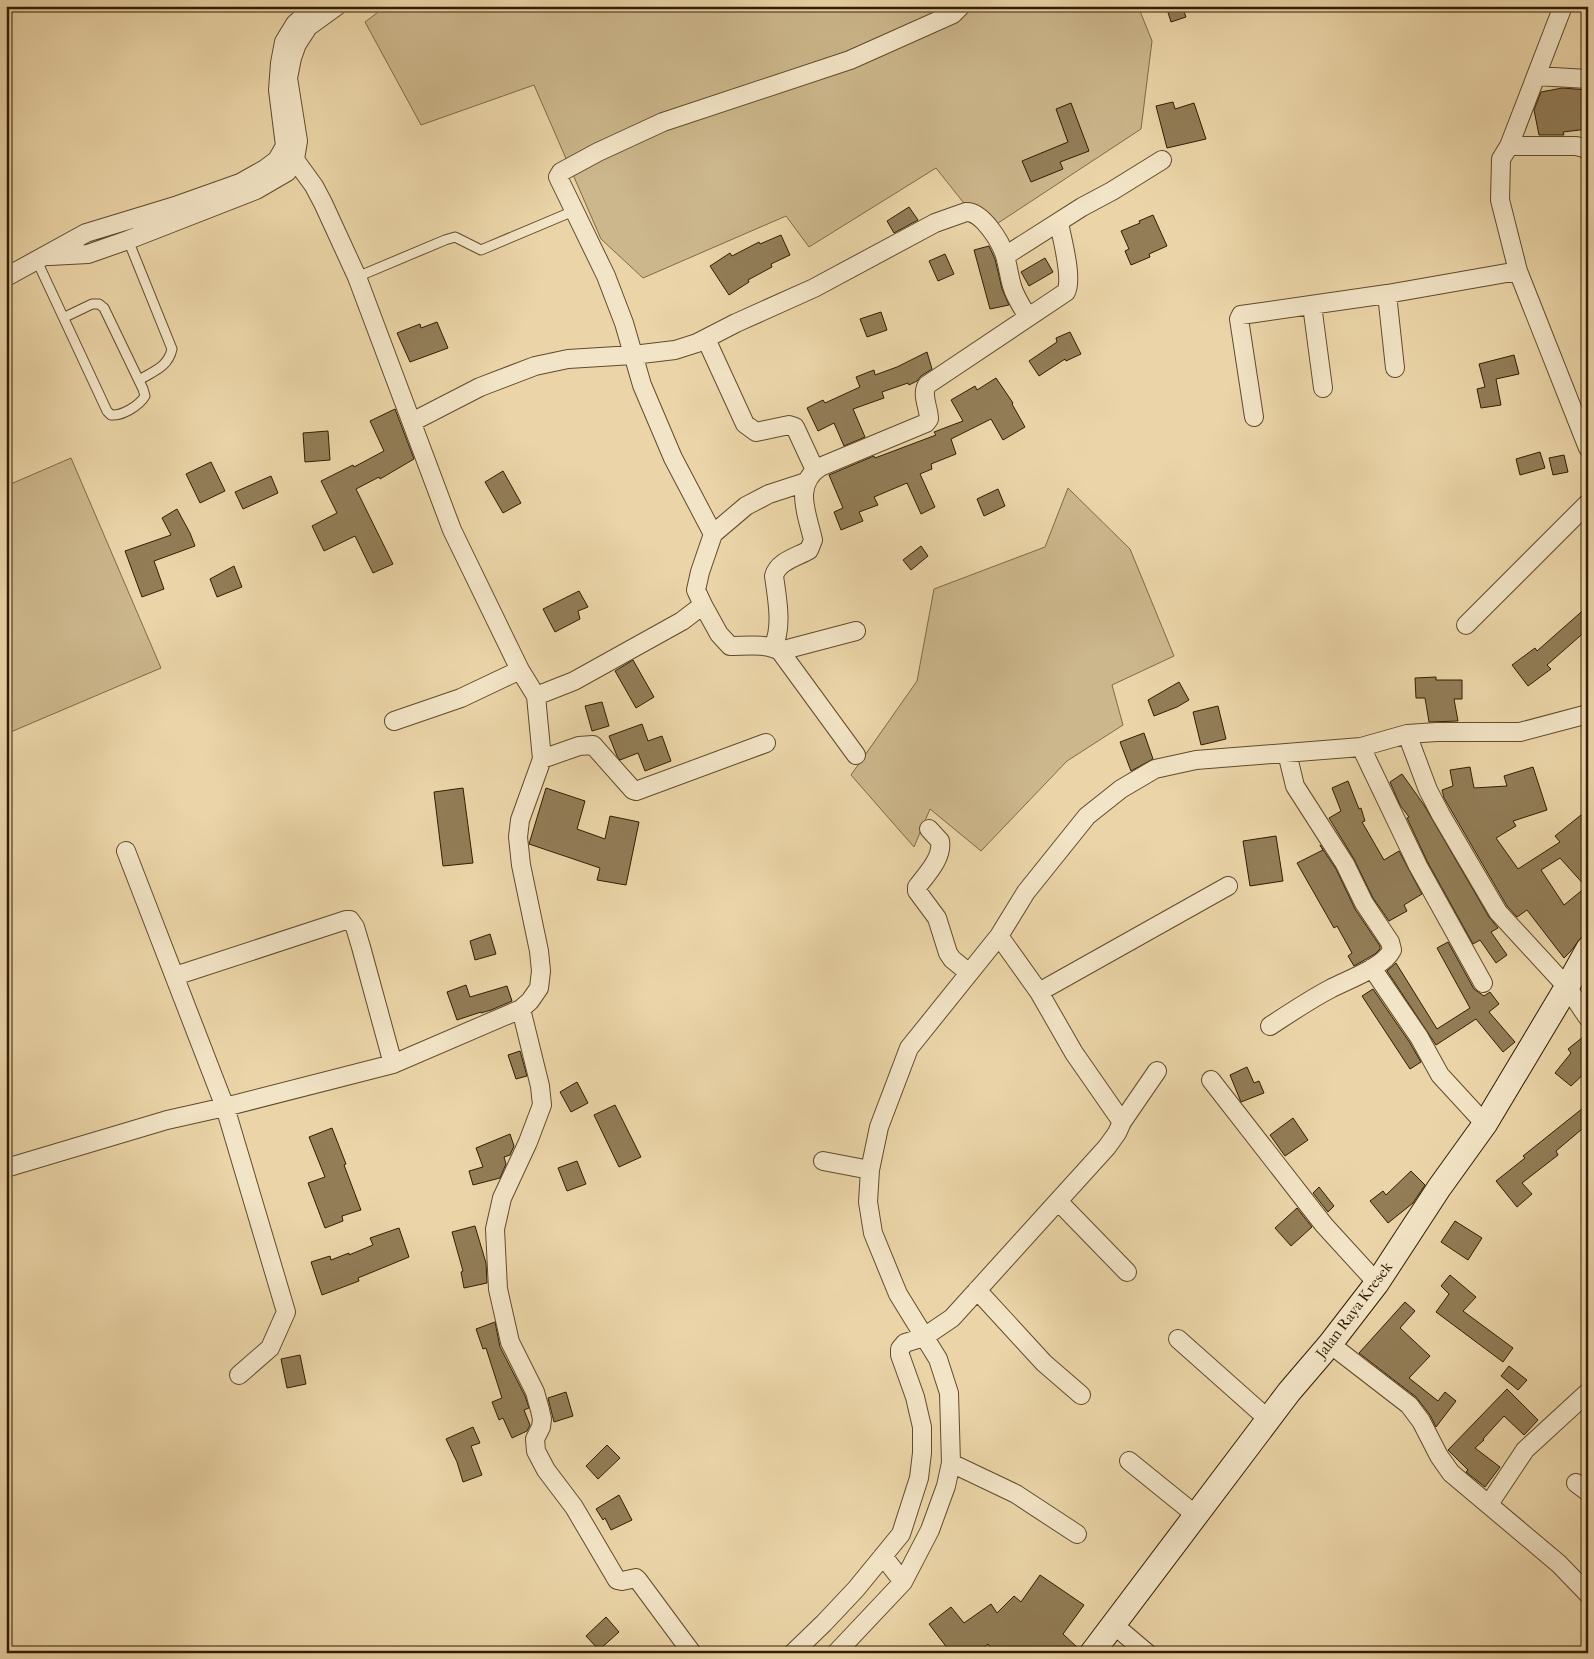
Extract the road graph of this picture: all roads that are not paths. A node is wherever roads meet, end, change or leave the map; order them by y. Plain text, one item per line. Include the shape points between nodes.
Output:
1 (315, 6) edge
2 (337, 6) edge
3 (961, 6) edge
4 (1563, 6) edge
5 (1536, 76) junction
6 (1588, 79) edge
7 (1509, 146) junction
8 (1588, 150) edge
9 (290, 152) junction
10 (1162, 160) dead end
11 (220, 197) junction
12 (576, 210) junction
13 (1059, 223) junction
14 (128, 240) junction
15 (1005, 256) junction
16 (42, 258) junction
17 (1518, 271) junction
18 (6, 277) edge
19 (357, 277) junction
20 (1386, 294) junction
21 (1312, 305) junction
22 (64, 317) junction
23 (1028, 317) junction
24 (706, 339) junction
25 (633, 356) junction
26 (1395, 368) dead end
27 (139, 380) junction
28 (1323, 388) dead end
29 (1254, 417) dead end
30 (412, 422) junction
31 (1588, 448) edge
32 (810, 476) junction
33 (1588, 503) edge
34 (713, 534) junction
35 (703, 605) junction
36 (1466, 626) dead end
37 (856, 631) dead end
38 (777, 649) junction
39 (520, 670) junction
40 (536, 696) junction
41 (1588, 714) edge
42 (394, 721) dead end
43 (1407, 734) junction
44 (766, 743) dead end
45 (1361, 747) junction
46 (1287, 753) junction
47 (856, 755) dead end
48 (542, 759) junction
49 (929, 830) dead end
50 (126, 851) dead end
51 (1228, 886) dead end
52 (999, 936) junction
53 (1588, 949) edge
54 (1372, 968) junction
55 (969, 974) junction
56 (175, 976) junction
57 (1483, 983) dead end
58 (1567, 987) junction
59 (1039, 992) junction
60 (521, 1009) junction
61 (1588, 1018) edge
62 (1270, 1026) dead end
63 (393, 1064) junction
64 (1157, 1071) dead end
65 (1212, 1080) dead end
66 (226, 1107) junction
67 (1122, 1122) junction
68 (1485, 1124) junction
69 (823, 1160) dead end
70 (6, 1168) edge
71 (867, 1170) junction
72 (1058, 1201) junction
73 (1128, 1272) dead end
74 (1377, 1283) junction
75 (977, 1290) junction
76 (1178, 1339) dead end
77 (915, 1340) junction
78 (1330, 1344) junction
79 (240, 1375) dead end
80 (1588, 1392) edge
81 (1081, 1395) dead end
82 (1268, 1420) junction
83 (1129, 1461) dead end
84 (951, 1463) junction
85 (1489, 1504) junction
86 (1197, 1516) junction
87 (1077, 1534) dead end
88 (910, 1540) junction
89 (884, 1558) junction
90 (901, 1579) junction
91 (1588, 1594) edge
92 (867, 1600) junction
93 (1114, 1624) junction
94 (834, 1638) edge
95 (692, 1653) edge
96 (793, 1653) edge
97 (1092, 1653) edge
98 (1147, 1653) edge

1 - 9 street via 295,24 284,42 278,90
2 - 9 street via 308,27 292,58 288,78 298,141
3 - 12 street via 952,14 850,60 663,122 598,152 561,172 558,177
4 - 5 street
5 - 6 street
5 - 7 street
7 - 8 street via 1576,146
7 - 17 street via 1501,159 1500,200
9 - 11 street via 287,172 256,190
9 - 19 street via 318,194
10 - 13 street
11 - 14 street
11 - 16 street via 178,205 86,233
12 - 19 lane via 481,250 454,237
12 - 25 street via 606,276
13 - 15 street
13 - 23 street via 1068,287 1066,292
14 - 16 street via 88,254
14 - 27 lane via 172,349 170,359 163,366
15 - 23 street via 1012,287
15 - 24 street via 998,239 984,221 966,212 935,223 814,288
16 - 18 street
16 - 22 lane
17 - 20 street
17 - 31 street
19 - 30 street
20 - 21 street
20 - 26 street
21 - 28 street
21 - 29 street via 1241,315
22 - 27 lane via 92,304 104,308
22 - 27 lane via 111,415 117,416 140,403 145,396
23 - 32 street via 927,385 925,396 929,419 926,423 828,463
24 - 25 street via 674,350
24 - 32 street via 744,424 756,432 789,425 795,427
25 - 30 street via 568,360 535,366 480,386
25 - 34 street via 673,458
30 - 39 street via 452,530
32 - 34 street via 746,506
32 - 38 street via 803,497 812,546 782,563 774,576
33 - 36 street
34 - 35 street via 696,590
35 - 38 street via 719,634 730,646
35 - 40 street via 682,621 574,681
37 - 38 street
38 - 47 street
39 - 40 street
39 - 42 street via 461,698
40 - 48 street
41 - 43 street via 1520,732
43 - 45 street
43 - 58 street via 1428,790 1498,912
44 - 48 street via 636,791 593,745 579,746
45 - 46 street
45 - 57 street via 1418,866
46 - 52 street via 1196,760 1155,769 1121,789 1087,816 1026,892
46 - 54 street via 1296,786 1392,947 1392,952
48 - 60 street via 520,820 518,837 542,971 539,988
49 - 55 street via 940,842 941,851 917,891 937,918 948,953
50 - 56 street
51 - 59 street
52 - 55 street
52 - 59 street
53 - 58 main road, Jalan Raya Kresek
54 - 62 street
54 - 68 street via 1419,1037 1440,1075
55 - 71 street via 909,1048 879,1127
56 - 63 street via 350,920 362,948
56 - 66 street
58 - 61 street
58 - 68 main road, Jalan Raya Kresek
59 - 67 street via 1074,1053
60 - 63 street
60 - 95 street via 542,1105 502,1198 495,1229 495,1254 498,1289 510,1342 535,1392 542,1418 535,1438 536,1451 617,1580 638,1580
63 - 66 street
64 - 67 street
65 - 74 street via 1324,1225
66 - 70 street via 166,1120
66 - 79 street via 286,1312 270,1348
67 - 72 street via 1107,1147
68 - 74 main road, Jalan Raya Kresek
69 - 71 street
71 - 77 street via 873,1233
72 - 73 street
72 - 75 street
74 - 78 main road, Jalan Raya Kresek
75 - 77 street via 952,1318
75 - 81 street via 1044,1363
76 - 82 street
77 - 84 street via 938,1359 949,1393
77 - 88 street via 900,1349 922,1427 922,1453
78 - 82 main road, Jalan Raya Kresek
78 - 85 street via 1409,1405 1444,1464
80 - 85 street via 1526,1450
82 - 86 main road, Jalan Raya Kresek
83 - 86 street
84 - 87 street via 1016,1494
84 - 88 street via 930,1530
85 - 91 street via 1559,1564
86 - 93 main road, Jalan Raya Kresek
88 - 89 street
88 - 90 street
89 - 90 street
89 - 92 street
90 - 92 street
92 - 94 street
92 - 94 street
93 - 97 main road, Jalan Raya Kresek
93 - 98 street
94 - 96 street

